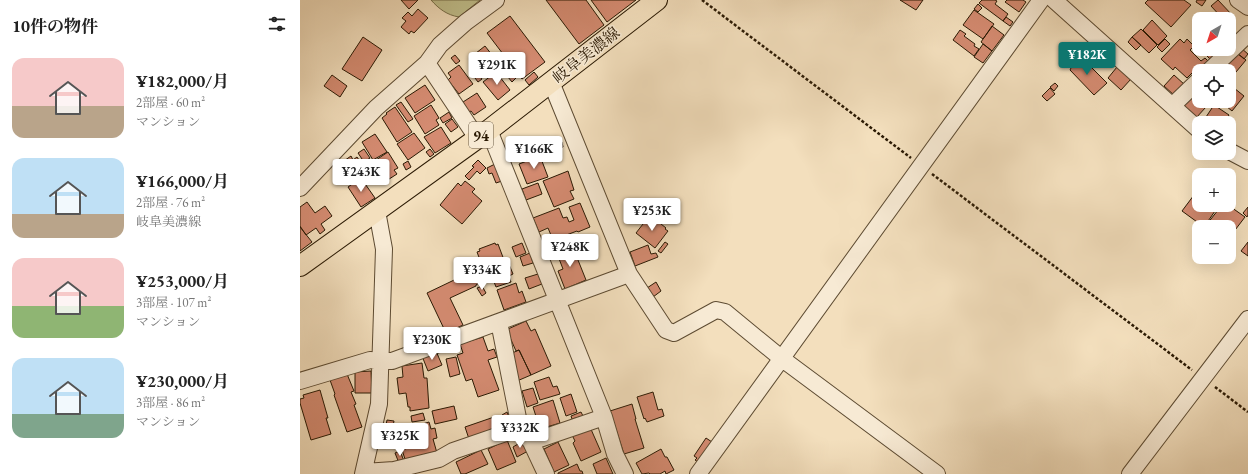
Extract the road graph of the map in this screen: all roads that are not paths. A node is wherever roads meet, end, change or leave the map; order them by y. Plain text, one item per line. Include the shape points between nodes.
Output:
1 (496, 0) edge
2 (658, 0) edge
3 (1041, 0) edge
4 (1054, 0) edge
5 (1238, 0) edge
6 (1248, 7) edge
7 (1248, 34) edge
8 (428, 63) junction
9 (1216, 64) edge
10 (551, 82) junction
11 (1192, 87) edge
12 (1172, 106) junction
13 (1192, 124) edge
14 (483, 134) junction
15 (1236, 155) edge
16 (1248, 161) edge
17 (300, 188) edge
18 (377, 211) junction
19 (300, 266) edge
20 (629, 274) junction
21 (557, 301) junction
22 (1248, 319) edge
23 (499, 322) junction
24 (781, 358) junction
25 (381, 361) junction
26 (300, 381) edge
27 (604, 417) junction
28 (520, 428) junction
29 (531, 442) junction
30 (440, 467) edge
31 (364, 473) edge
32 (546, 474) edge
33 (625, 474) edge
34 (698, 474) edge
35 (937, 474) edge
36 (1130, 474) edge

1 - 8 street via 440,45
2 - 10 main road, 岐阜美濃線 / 94
3 - 24 street
4 - 12 street
5 - 6 street
7 - 9 street
8 - 14 street
8 - 17 street via 376,108
10 - 14 main road, 岐阜美濃線 / 94
10 - 20 street
11 - 12 street
12 - 13 street
14 - 18 main road, 岐阜美濃線 / 94
14 - 21 street
15 - 16 street
18 - 19 main road, 岐阜美濃線 / 94
18 - 25 street via 384,249
20 - 21 street
20 - 24 street via 666,330 674,333 716,310 725,312
21 - 23 street
21 - 27 street
22 - 36 street
23 - 25 street via 392,361
23 - 28 street
24 - 34 street
24 - 35 street
25 - 26 street via 370,360
25 - 31 street via 379,404
27 - 29 street
27 - 33 street via 615,454
28 - 29 street
28 - 30 street via 453,451
29 - 32 street
30 - 31 street

